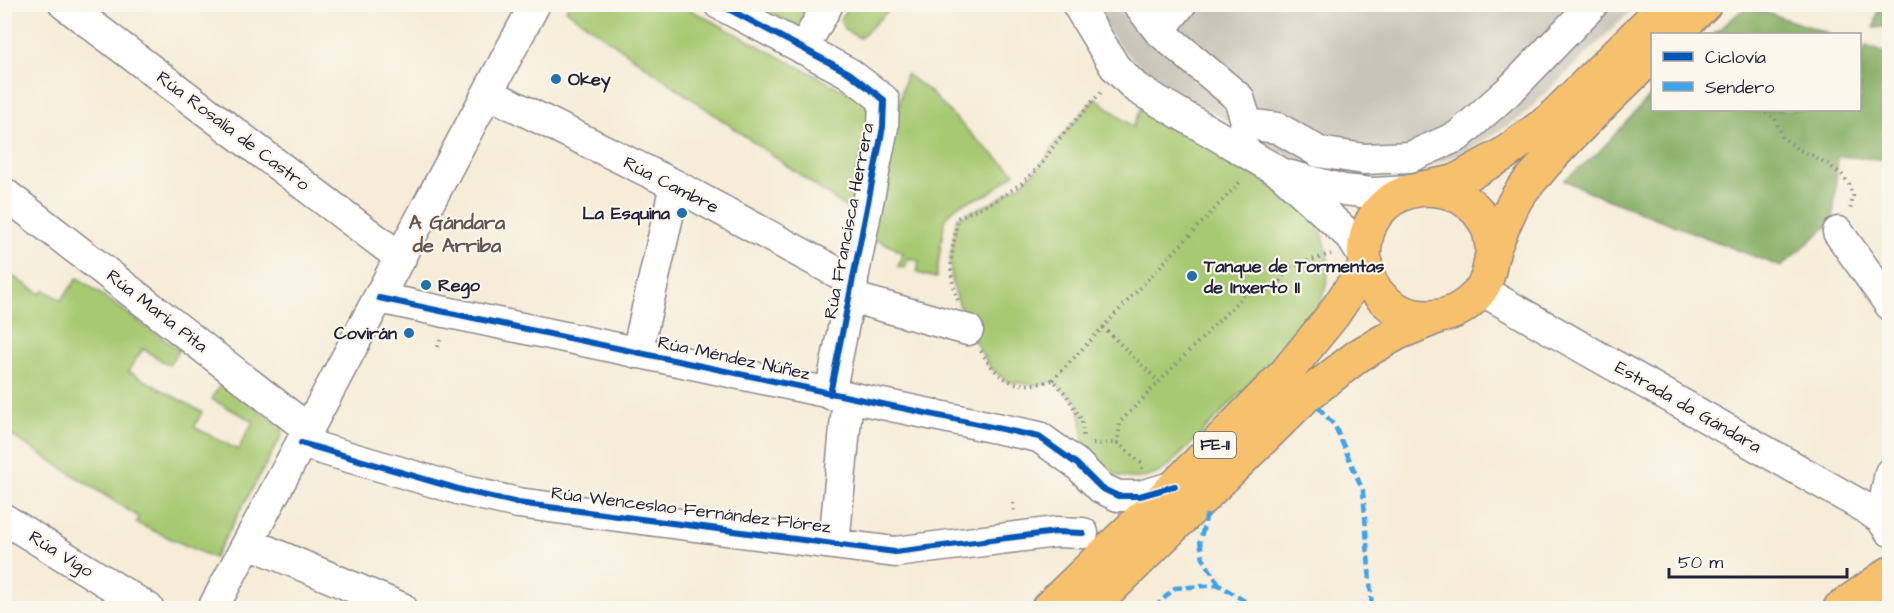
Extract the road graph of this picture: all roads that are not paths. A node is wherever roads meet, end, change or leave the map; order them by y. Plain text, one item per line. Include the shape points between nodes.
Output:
1 (64, 4) edge
2 (535, 4) edge
3 (828, 4) edge
4 (1077, 4) edge
5 (1138, 4) edge
6 (1181, 4) edge
7 (1593, 4) edge
8 (1667, 4) edge
9 (1705, 4) edge
10 (723, 5) edge
11 (1159, 30) junction
12 (1675, 33) edge
13 (803, 49) junction
14 (1651, 58) edge
15 (488, 93) junction
16 (1240, 135) junction
17 (1270, 167) junction
18 (675, 185) junction
19 (1415, 190) junction
20 (4, 193) edge
21 (1838, 232) road end
22 (1493, 254) junction
23 (1362, 256) junction
24 (401, 258) junction
25 (851, 289) junction
26 (1481, 290) junction
27 (378, 298) junction
28 (1890, 305) edge
29 (1437, 317) junction
30 (968, 330) road end
31 (637, 353) junction
32 (839, 395) junction
33 (305, 436) junction
34 (1890, 473) edge
35 (1175, 486) junction
36 (1101, 488) junction
37 (4, 519) edge
38 (1885, 525) edge
39 (1083, 532) junction
40 (249, 543) junction
41 (834, 544) junction
42 (1890, 573) edge
43 (1083, 574) junction
44 (148, 609) edge
45 (213, 609) edge
46 (402, 609) edge
47 (1048, 609) edge
48 (1091, 609) edge
49 (1840, 609) edge

1 - 24 street, Rúa Rosalía de Castro
2 - 15 street
3 - 13 street
4 - 16 street via 1115,67 1136,88
5 - 11 street
6 - 11 street
7 - 16 street via 1513,87 1458,136 1410,157 1364,159 1319,152 1278,128
8 - 19 main road, FE-11 via 1550,120 1454,182
9 - 12 main road
10 - 13 street, Rúa Francisca Herrera
11 - 16 street via 1239,98
13 - 25 street, Rúa Francisca Herrera via 849,73 884,100 883,126
14 - 22 main road, FE-11 via 1568,137 1517,196
15 - 18 street, Rúa Cambre
15 - 24 street
16 - 17 street
17 - 19 street via 1344,190
17 - 23 street via 1334,221
18 - 25 street, Rúa Cambre
18 - 31 street
19 - 22 main road via 1442,190 1462,198 1479,213 1489,232
19 - 23 main road, FE-11 via 1391,200 1375,215
20 - 33 street, Rúa María Pita
21 - 28 street
22 - 26 main road, FE-11 via 1490,273
23 - 29 main road, FE-11 via 1372,285 1384,300 1418,317
23 - 35 main road, FE-11 via 1333,315 1285,374
24 - 27 street
25 - 30 street, Rúa Cambre
25 - 32 street, Rúa Francisca Herrera
26 - 29 main road, FE-11 via 1462,308
26 - 38 street, Estrada da Gándara via 1864,507
27 - 31 street, Rúa Méndez Núñez
27 - 33 street
29 - 48 main road, FE-11 via 1359,355 1306,396
31 - 32 street, Rúa Méndez Núñez
32 - 36 street, Rúa Méndez Núñez via 1039,437 1077,464
32 - 41 street, Rúa Francisca Herrera
33 - 40 street
33 - 41 street, Rúa Wenceslao Fernández Flórez via 465,491 518,503
34 - 38 street
35 - 36 street via 1140,496 1118,496
35 - 43 main road, FE-11
36 - 39 street
37 - 44 street, Rúa Vigo
39 - 41 street, Rúa Wenceslao Fernández Flórez via 895,552
39 - 43 street
40 - 45 street
40 - 46 street
42 - 49 main road
43 - 47 main road, FE-11

